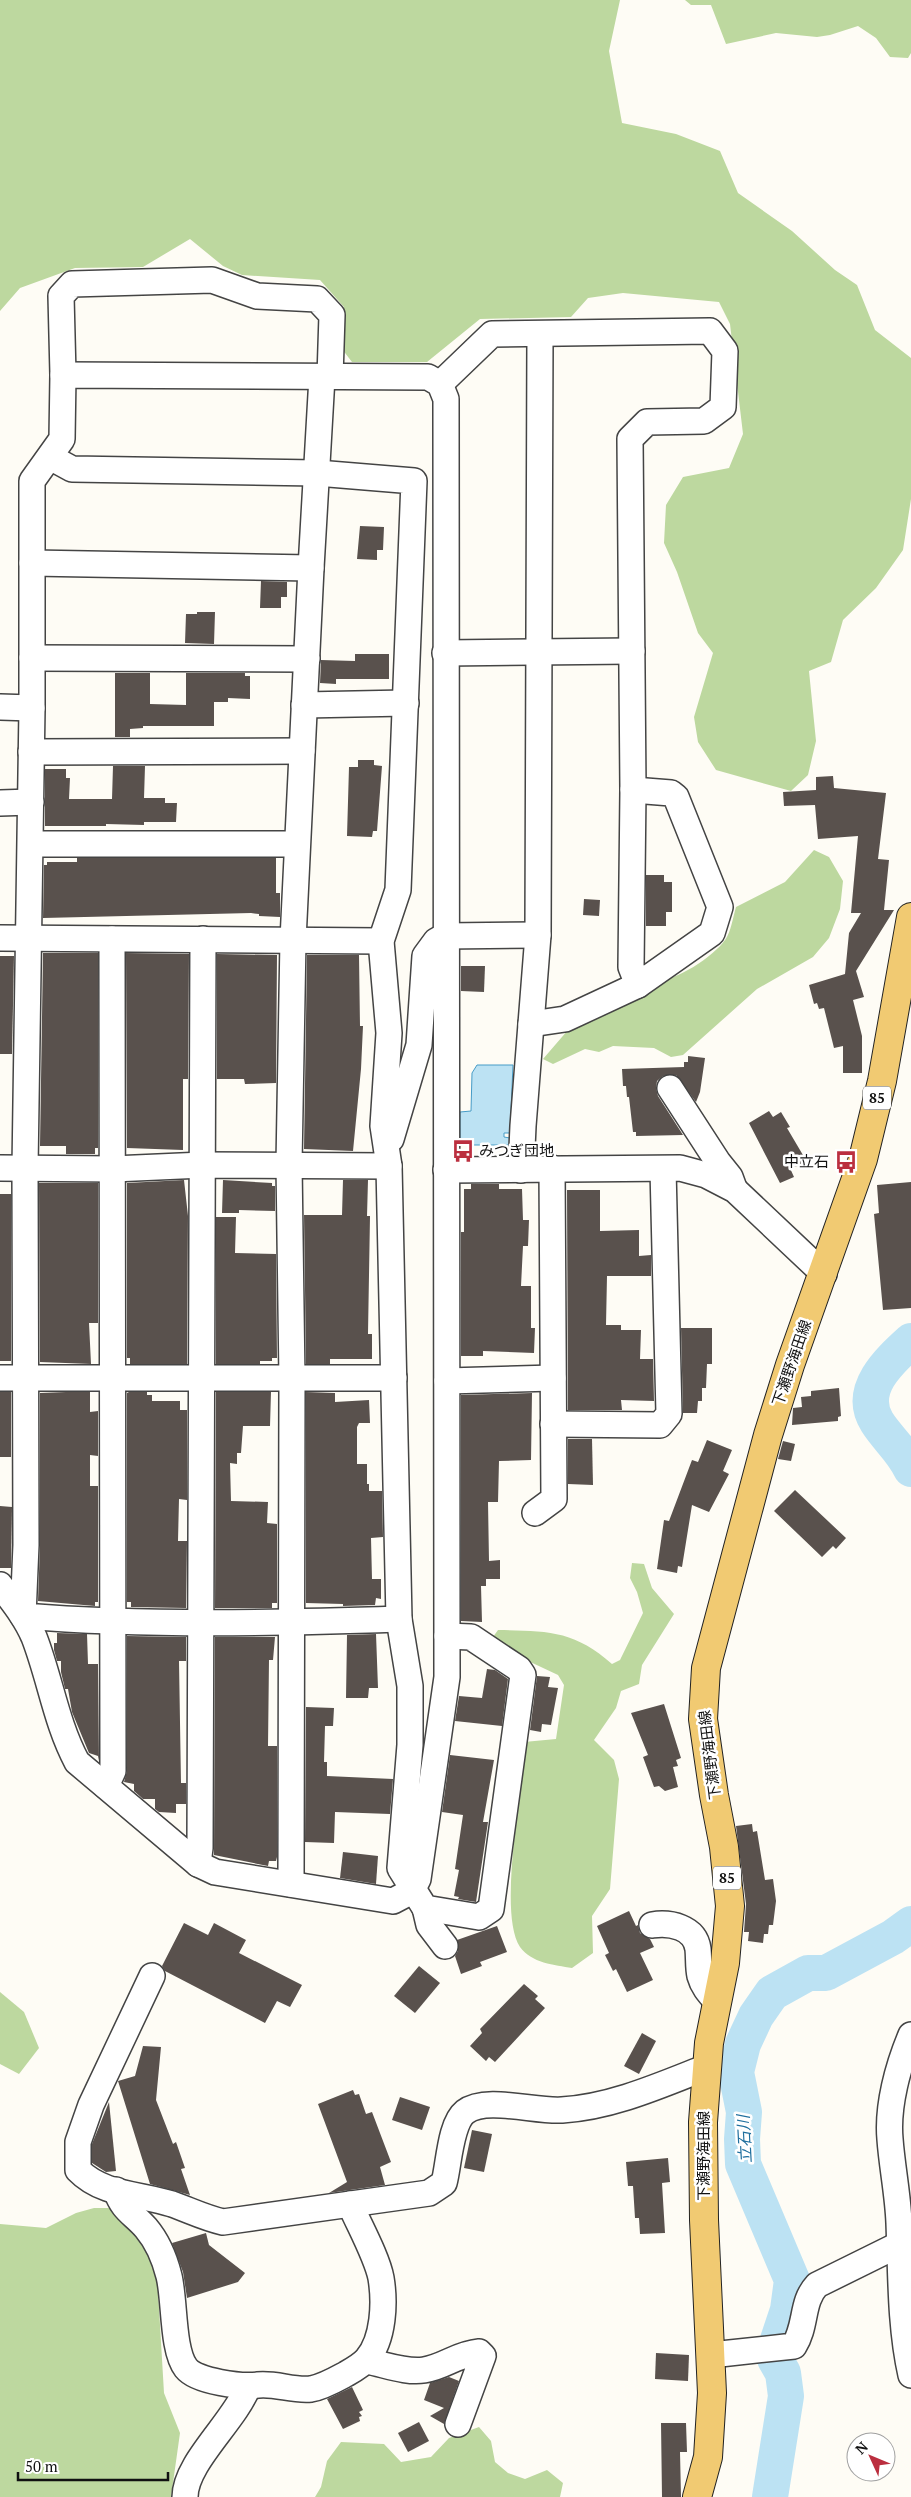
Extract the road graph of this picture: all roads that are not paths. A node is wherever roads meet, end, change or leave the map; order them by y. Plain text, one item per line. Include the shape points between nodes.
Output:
1 (540, 334) junction
2 (63, 375) junction
3 (326, 377) junction
4 (440, 384) junction
5 (50, 457) junction
6 (317, 473) junction
7 (32, 563) junction
8 (311, 568) junction
9 (632, 651) junction
10 (537, 652) junction
11 (445, 653) junction
12 (32, 658) junction
13 (307, 659) junction
14 (406, 703) junction
15 (304, 705) junction
16 (0, 707) edge
17 (32, 708) junction
18 (302, 750) junction
19 (31, 752) junction
20 (633, 790) junction
21 (31, 802) junction
22 (0, 804) edge
23 (30, 844) junction
24 (296, 844) junction
25 (911, 917) edge
26 (538, 935) junction
27 (445, 936) junction
28 (0, 938) edge
29 (30, 938) junction
30 (112, 939) junction
31 (203, 939) junction
32 (294, 940) junction
33 (381, 941) junction
34 (638, 985) junction
35 (531, 1024) junction
36 (670, 1088) dead end
37 (388, 1157) junction
38 (202, 1164) junction
39 (289, 1164) junction
40 (0, 1168) edge
41 (25, 1168) junction
42 (552, 1168) junction
43 (114, 1169) junction
44 (663, 1169) junction
45 (446, 1170) junction
46 (522, 1170) junction
47 (735, 1190) junction
48 (824, 1274) junction
49 (0, 1378) edge
50 (394, 1378) junction
51 (553, 1378) junction
52 (26, 1379) junction
53 (113, 1379) junction
54 (202, 1379) junction
55 (292, 1379) junction
56 (447, 1381) junction
57 (553, 1424) junction
58 (535, 1512) dead end
59 (0, 1585) edge
60 (23, 1616) junction
61 (399, 1619) junction
62 (114, 1620) junction
63 (202, 1622) junction
64 (292, 1622) junction
65 (447, 1636) junction
66 (106, 1786) junction
67 (198, 1864) junction
68 (291, 1884) junction
69 (418, 1900) junction
70 (652, 1925) dead end
71 (446, 1946) dead end
72 (152, 1976) dead end
73 (717, 2002) junction
74 (911, 2035) edge
75 (707, 2067) junction
76 (116, 2190) junction
77 (350, 2204) junction
78 (900, 2244) junction
79 (711, 2355) junction
80 (366, 2360) junction
81 (911, 2375) edge
82 (248, 2387) junction
83 (458, 2424) dead end
84 (185, 2497) edge
85 (698, 2497) edge

1 - 4 street via 492,334
1 - 9 street via 710,331 725,350 724,407 704,421 647,422 630,439
1 - 10 street
2 - 3 street
2 - 3 street via 61,296 72,284 212,280 257,296 317,299 332,316
2 - 5 street via 62,439
3 - 4 street via 428,378
3 - 6 street
4 - 11 street via 446,399
5 - 6 street via 72,469
5 - 7 street via 32,481
6 - 8 street
6 - 14 street via 414,481
7 - 8 street
7 - 12 street
8 - 13 street
9 - 10 street
9 - 20 street
10 - 11 street
10 - 26 street
11 - 27 street
12 - 13 street
12 - 17 street
13 - 15 street
14 - 15 street
14 - 33 street via 398,890
15 - 18 street
16 - 17 street
17 - 19 street
18 - 19 street
18 - 24 street
19 - 21 street
20 - 34 street via 631,967
20 - 34 street via 671,793 676,797 720,907 712,933
21 - 22 street
21 - 23 street
23 - 24 street
23 - 29 street
24 - 32 street
25 - 48 main road, 下瀬野海田線 / 85 via 882,1080 863,1159
26 - 27 street
26 - 35 street
27 - 37 street via 436,941 426,956 419,1045
27 - 45 street
28 - 29 street
29 - 30 street
29 - 41 street
30 - 31 street
30 - 43 street
31 - 32 street
31 - 38 street
32 - 33 street
32 - 39 street
33 - 37 street via 389,1033 383,1126
34 - 35 street via 565,1019
35 - 46 street
36 - 47 street via 730,1177
37 - 39 street
37 - 50 street
38 - 39 street
38 - 43 street
38 - 54 street
39 - 55 street
40 - 41 street
41 - 43 street
41 - 52 street
42 - 44 street
42 - 46 street
42 - 51 street
43 - 53 street
44 - 47 street via 680,1168 706,1175
44 - 57 street via 669,1414 660,1425
45 - 46 street
45 - 56 street
47 - 48 street
48 - 73 main road, 下瀬野海田線 / 85 via 768,1434 706,1668 703,1719 724,1846 730,1906 725,1963
49 - 52 street
50 - 55 street
50 - 61 street
51 - 56 street
51 - 57 street
52 - 53 street
52 - 60 street
53 - 54 street
53 - 62 street
54 - 55 street
54 - 63 street
55 - 64 street
56 - 65 street
57 - 58 street via 554,1499
59 - 60 street
60 - 62 street
60 - 66 street via 34,1638 67,1744 77,1762
61 - 64 street
61 - 69 street via 410,1686 410,1745 400,1868
62 - 63 street
62 - 66 street via 113,1771
63 - 64 street
63 - 67 street
64 - 68 street
65 - 69 street via 447,1677 418,1880
65 - 69 street via 471,1637 518,1668 523,1675 491,1909 479,1917
66 - 67 street
67 - 68 street via 215,1872
68 - 69 street via 393,1900
69 - 71 street via 429,1925
70 - 73 street via 676,1926 694,1937 700,1976
72 - 76 street via 91,2105 78,2142 78,2170 88,2180
73 - 75 main road, 下瀬野海田線 / 85
74 - 78 street via 893,2099 890,2137
75 - 77 street via 612,2102 581,2108 561,2110 481,2104 464,2112 454,2130 444,2183 429,2193
75 - 79 main road, 下瀬野海田線 / 85 via 703,2122 704,2220
76 - 77 street via 172,2204 223,2222
76 - 82 street via 121,2204 146,2228 159,2248 169,2275 177,2347 186,2369 197,2376
77 - 80 street via 380,2277 381,2322 377,2339
78 - 79 street via 817,2285 809,2294 801,2335 794,2346
78 - 81 street via 902,2298
79 - 85 main road, 下瀬野海田線 / 85 via 708,2457
80 - 82 street via 333,2381 312,2389 277,2385
80 - 83 street via 424,2370 454,2357 479,2352 482,2356
82 - 84 street via 232,2417 196,2464 185,2489

